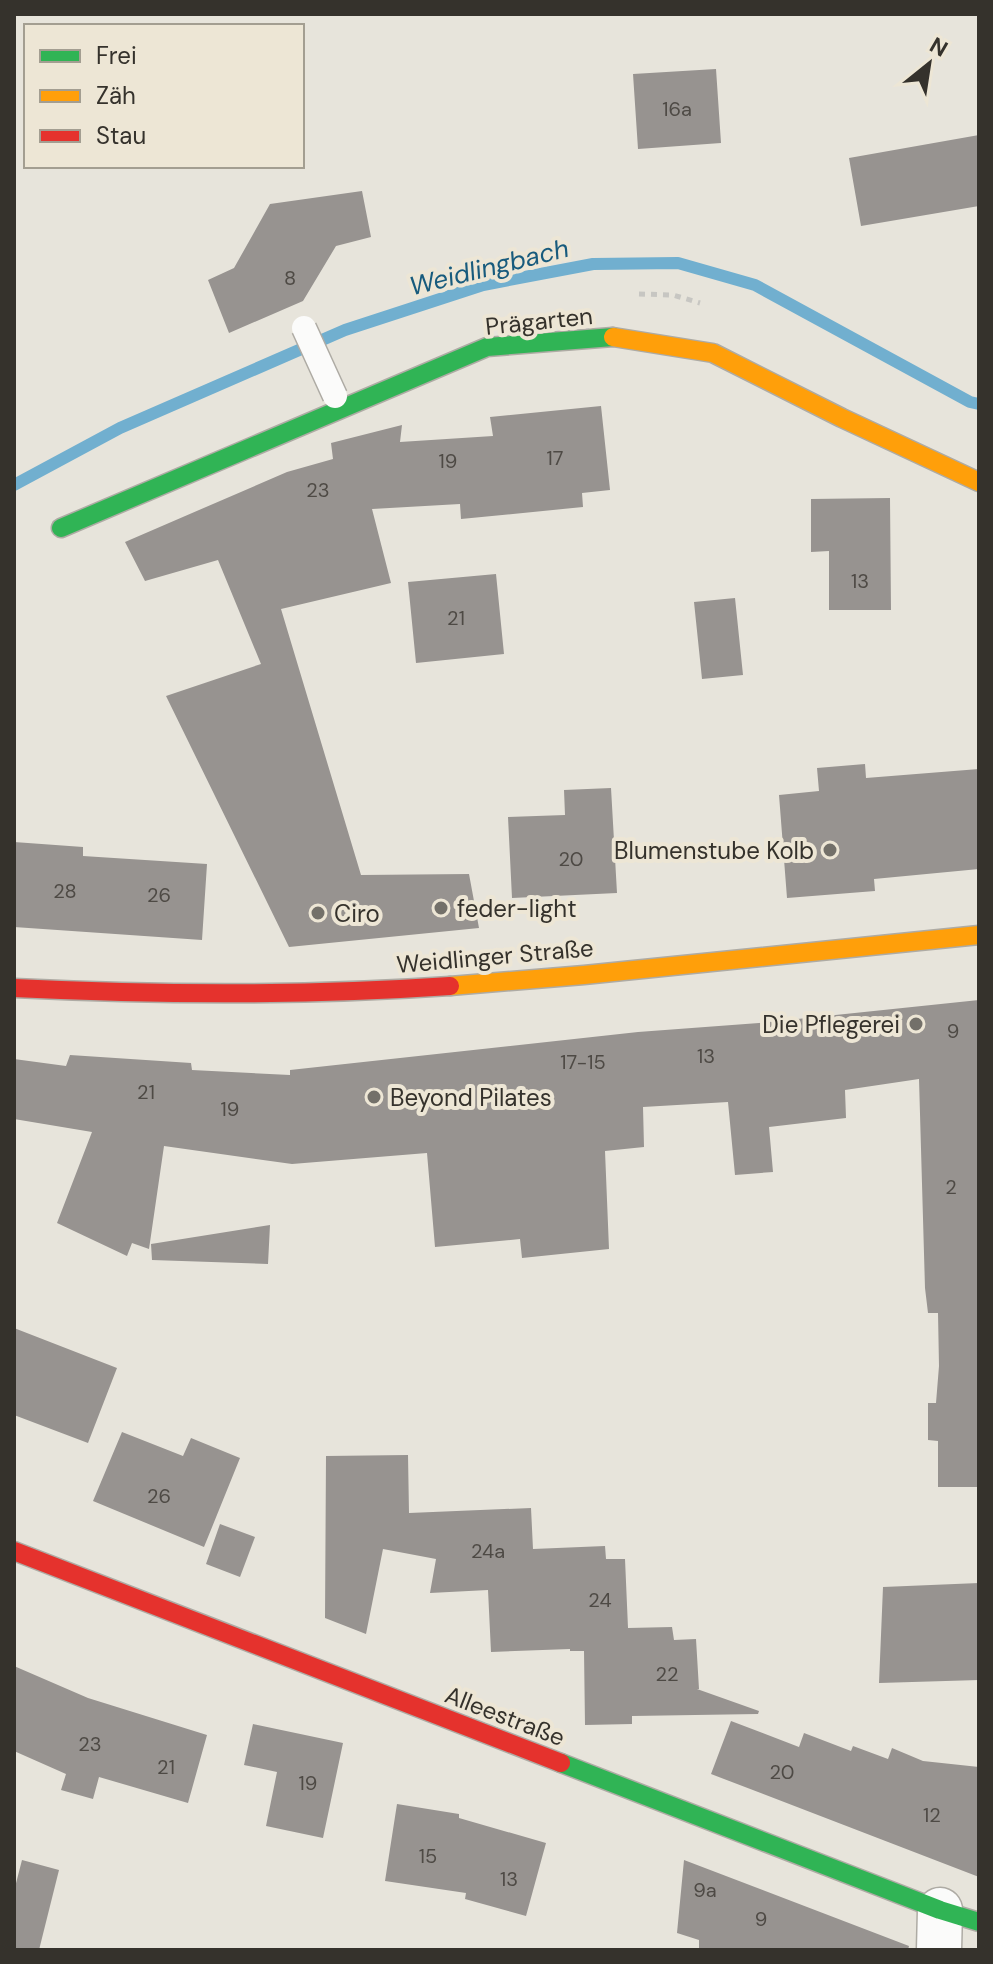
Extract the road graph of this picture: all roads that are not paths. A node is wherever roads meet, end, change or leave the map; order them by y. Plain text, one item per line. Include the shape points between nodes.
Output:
1 (304, 328) dead end
2 (335, 396) dead end
3 (979, 482) edge
4 (61, 528) dead end
5 (979, 935) edge
6 (14, 988) edge
7 (14, 1551) edge
8 (953, 1927) edge

1 - 2 lane, bridge
3 - 4 street, Prägarten via 713,353 611,337 487,347
5 - 6 street, Weidlinger Straße via 347,992
7 - 8 street, Alleestraße

